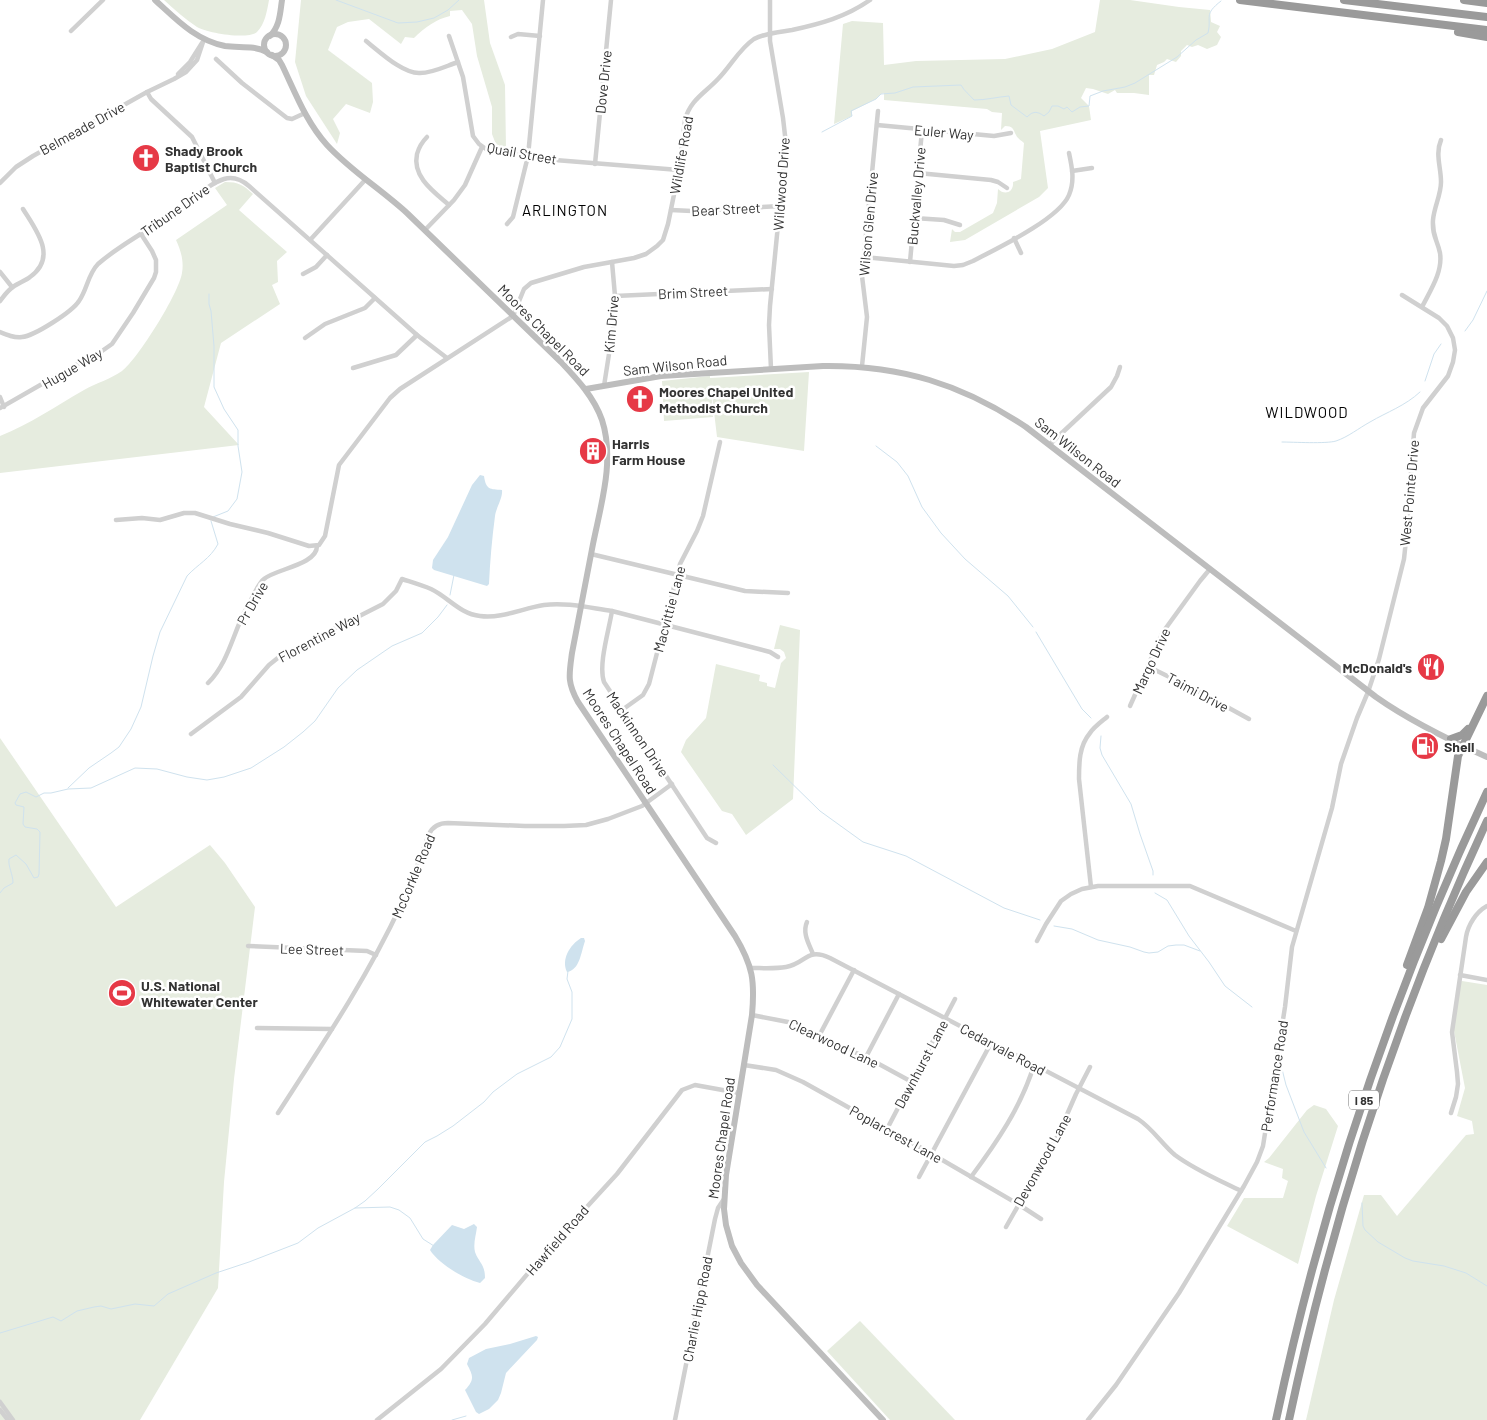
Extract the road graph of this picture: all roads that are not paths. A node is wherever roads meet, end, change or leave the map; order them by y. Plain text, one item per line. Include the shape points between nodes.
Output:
1 (103, 0) edge
2 (154, 0) edge
3 (282, 0) edge
4 (543, 0) edge
5 (611, 0) edge
6 (770, 0) edge
7 (870, 0) edge
8 (1240, 0) edge
9 (1344, 0) edge
10 (1464, 0) edge
11 (1487, 3) edge
12 (1487, 17) edge
13 (1408, 21) junction
14 (278, 22) junction
15 (1487, 30) edge
16 (71, 31) dead end
17 (769, 34) junction
18 (449, 36) dead end
19 (540, 36) junction
20 (268, 37) junction
21 (282, 37) junction
22 (511, 37) dead end
23 (1487, 37) edge
24 (204, 40) junction
25 (366, 41) dead end
26 (254, 48) junction
27 (284, 50) junction
28 (269, 54) junction
29 (216, 59) dead end
30 (458, 62) junction
31 (282, 65) junction
32 (147, 92) junction
33 (878, 112) dead end
34 (305, 113) junction
35 (877, 125) junction
36 (922, 130) junction
37 (1011, 133) dead end
38 (427, 137) dead end
39 (1441, 140) dead end
40 (482, 147) junction
41 (1069, 153) dead end
42 (528, 156) junction
43 (595, 164) junction
44 (1092, 168) dead end
45 (679, 170) junction
46 (1072, 171) junction
47 (918, 173) junction
48 (366, 179) junction
49 (0, 182) edge
50 (215, 183) junction
51 (1007, 188) dead end
52 (449, 205) junction
53 (781, 206) junction
54 (23, 209) dead end
55 (671, 210) junction
56 (914, 218) junction
57 (507, 224) dead end
58 (960, 225) dead end
59 (425, 230) junction
60 (141, 234) junction
61 (1014, 238) junction
62 (311, 239) junction
63 (1022, 252) dead end
64 (327, 255) junction
65 (864, 257) junction
66 (612, 262) junction
67 (910, 262) junction
68 (0, 272) edge
69 (303, 274) dead end
70 (12, 287) junction
71 (772, 288) junction
72 (1402, 295) dead end
73 (615, 296) junction
74 (375, 298) junction
75 (0, 301) edge
76 (1422, 307) junction
77 (513, 316) junction
78 (0, 332) edge
79 (417, 335) junction
80 (305, 338) dead end
81 (447, 358) junction
82 (862, 366) junction
83 (1120, 367) dead end
84 (353, 368) dead end
85 (771, 369) junction
86 (604, 386) junction
87 (586, 389) junction
88 (0, 397) edge
89 (2, 408) edge
90 (720, 442) dead end
91 (1049, 445) junction
92 (116, 520) dead end
93 (317, 546) junction
94 (591, 554) junction
95 (1210, 569) junction
96 (678, 574) junction
97 (788, 593) dead end
98 (581, 607) junction
99 (612, 612) junction
100 (664, 625) junction
101 (778, 657) dead end
102 (1148, 665) junction
103 (208, 683) dead end
104 (1368, 692) junction
105 (1487, 696) edge
106 (1130, 706) dead end
107 (622, 710) junction
108 (1107, 717) dead end
109 (1249, 719) dead end
110 (1475, 719) junction
111 (191, 734) dead end
112 (1450, 739) junction
113 (1462, 746) junction
114 (1487, 757) edge
115 (672, 784) junction
116 (1487, 792) edge
117 (646, 804) junction
118 (1487, 821) edge
119 (716, 843) dead end
120 (1487, 862) edge
121 (1091, 887) junction
122 (1487, 906) edge
123 (807, 922) dead end
124 (1296, 931) junction
125 (1037, 941) dead end
126 (248, 946) dead end
127 (813, 954) junction
128 (376, 955) junction
129 (1425, 967) junction
130 (751, 968) junction
131 (854, 970) junction
132 (1460, 975) junction
133 (1487, 980) edge
134 (899, 994) junction
135 (955, 999) dead end
136 (752, 1015) junction
137 (945, 1018) junction
138 (1389, 1027) junction
139 (257, 1028) dead end
140 (332, 1029) junction
141 (819, 1036) junction
142 (991, 1043) junction
143 (866, 1057) junction
144 (744, 1065) junction
145 (1034, 1065) junction
146 (1090, 1067) dead end
147 (912, 1082) junction
148 (1078, 1089) junction
149 (740, 1093) junction
150 (278, 1112) dead end
151 (1451, 1113) dead end
152 (887, 1129) junction
153 (932, 1154) junction
154 (971, 1177) junction
155 (919, 1178) dead end
156 (1241, 1191) junction
157 (724, 1199) junction
158 (1018, 1204) junction
159 (1041, 1219) dead end
160 (1006, 1227) dead end
161 (0, 1402) edge
162 (0, 1410) edge
163 (8, 1420) edge
164 (14, 1420) edge
165 (377, 1420) edge
166 (675, 1420) edge
167 (883, 1420) edge
168 (1088, 1420) edge
169 (1276, 1420) edge
170 (1289, 1420) edge

1 - 16 street
2 - 24 main road
3 - 14 main road
4 - 19 street
5 - 43 street, Dove Drive
6 - 17 street, Wildwood Drive
7 - 17 street, Wildlife Road via 856,10 828,21
8 - 13 highway
9 - 12 highway
10 - 11 highway
13 - 15 highway
13 - 23 highway
14 - 20 main road
14 - 21 main road
17 - 45 street, Wildlife Road via 747,45 719,79 693,102 685,120
17 - 53 street, Wildwood Drive via 786,136
18 - 30 street, Quail Street
19 - 22 street via 518,34
19 - 42 street
20 - 21 main road via 276,34
20 - 26 main road
20 - 28 main road via 264,45
21 - 27 main road via 286,44
24 - 26 main road
24 - 32 street, Belmeade Drive via 201,53 192,66
25 - 30 street via 411,72 426,72
26 - 28 main road
27 - 28 main road via 279,55
27 - 31 main road
28 - 31 main road, Moores Chapel Road
29 - 34 street via 288,118
30 - 40 street, Quail Street via 472,131
31 - 34 main road, Moores Chapel Road
32 - 49 street, Belmeade Drive via 33,156
32 - 50 street via 192,137
33 - 35 street, Wilson Glen Drive
34 - 48 main road, Moores Chapel Road via 327,144
35 - 36 street, Euler Way
35 - 65 street, Wilson Glen Drive
36 - 37 street, Euler Way via 994,136
36 - 47 street, Buckvalley Drive
38 - 52 street via 416,157 418,170 424,182
39 - 76 street via 1438,151 1441,180 1433,228 1440,264
40 - 42 street, Quail Street
40 - 52 street via 468,180
41 - 46 street
42 - 43 street, Quail Street
42 - 57 street via 513,217
43 - 45 street, Quail Street
44 - 46 street
45 - 55 street, Wildlife Road
46 - 61 street via 1070,190 1063,204 1047,219
47 - 51 street via 992,180
47 - 56 street, Buckvalley Drive
48 - 59 main road, Moores Chapel Road
48 - 62 street
50 - 60 street, Tribune Drive
50 - 62 street, Tribune Drive via 228,178 245,183
52 - 59 street
53 - 55 street, Bear Street
53 - 71 street, Wildwood Drive
54 - 70 street via 40,237 44,252 36,272
55 - 66 street, Wildlife Road via 666,233 657,246 641,256
56 - 58 street via 944,220
56 - 67 street, Buckvalley Drive
59 - 77 main road, Moores Chapel Road
60 - 78 street, Tribune Drive via 96,266 78,303 68,312 29,336 15,337
60 - 89 street, Hugue Way via 156,260 156,272 112,344
61 - 63 street
61 - 67 street via 963,265
62 - 64 street, Tribune Drive
64 - 69 street
64 - 74 street, Tribune Drive
65 - 67 street
65 - 82 street, Wilson Glen Drive via 862,276 867,317
66 - 73 street, Kim Drive
66 - 77 street, Wildlife Road via 531,283 524,289
68 - 70 street
70 - 75 street
71 - 73 street, Brim Street
71 - 85 street, Wildwood Drive via 769,325
72 - 76 street, West Pointe Drive
73 - 86 street, Kim Drive
74 - 79 street, Tribune Drive
74 - 80 street via 365,308 325,324
76 - 104 street, West Pointe Drive via 1447,326 1455,350 1448,376 1424,408 1414,433 1404,559
77 - 81 street
77 - 87 main road, Moores Chapel Road
79 - 81 street, Tribune Drive
79 - 84 street via 400,353
81 - 93 street via 390,398 338,465 325,536
82 - 85 main road, Sam Wilson Road
82 - 91 main road, Sam Wilson Road via 914,375 972,396 1012,418
83 - 91 street via 1111,387
85 - 86 main road, Sam Wilson Road via 661,376
86 - 87 main road, Sam Wilson Road
87 - 94 main road, Moores Chapel Road via 601,419 607,447 606,474
88 - 89 street
90 - 96 street, Macvittie Lane via 702,521
91 - 95 main road, Sam Wilson Road
92 - 93 street via 160,520 195,513
93 - 103 street, Pr Drive via 314,554 305,560 264,579 243,615 226,656
94 - 96 street
94 - 98 main road, Moores Chapel Road
95 - 102 street, Margo Drive via 1167,626
95 - 104 main road, Sam Wilson Road
96 - 97 street via 745,591
96 - 100 street, Macvittie Lane
98 - 99 street
98 - 111 street, Florentine Way via 543,605 482,617 463,611 431,589 402,579 396,591 382,604 279,657 241,697
98 - 117 main road, Moores Chapel Road via 569,671 570,687
99 - 100 street
99 - 107 street, Mackinnon Drive via 602,677
100 - 101 street via 770,652
100 - 107 street, Macvittie Lane via 647,688 639,699
102 - 106 street, Margo Drive
102 - 109 street, Taimi Drive
104 - 112 main road, Sam Wilson Road
104 - 124 street, Performance Road via 1341,764
105 - 110 highway
107 - 115 street, Mackinnon Drive
108 - 121 street via 1089,734 1079,764
110 - 112 highway via 1465,732
110 - 113 highway
112 - 113 main road, Sam Wilson Road
113 - 114 main road, Sam Wilson Road
113 - 138 highway via 1438,875 1402,978
115 - 117 street, McCorkle Road
115 - 119 street, Mackinnon Drive via 707,838
116 - 138 highway, I 85 via 1434,912
117 - 128 street, McCorkle Road via 578,826 436,825 429,834 410,886
117 - 130 main road, Moores Chapel Road via 735,936
118 - 129 highway, I 85
120 - 129 highway via 1466,892
121 - 124 street via 1190,886
121 - 125 street via 1061,901
122 - 132 street via 1479,911 1468,930
123 - 127 street via 805,934
124 - 156 street, Performance Road via 1263,1146
126 - 128 street, Lee Street via 367,951
127 - 130 street via 789,967
127 - 131 street, Cedarvale Road via 824,955
128 - 140 street, McCorkle Road
129 - 170 highway, I 85 via 1350,1183 1314,1312
130 - 136 main road, Moores Chapel Road via 754,990
131 - 134 street, Cedarvale Road
131 - 141 street
132 - 133 street
132 - 151 street via 1452,1032 1458,1084
134 - 137 street, Cedarvale Road
134 - 143 street
135 - 137 street, Dawnhurst Lane
136 - 141 street, Clearwood Lane via 793,1022
136 - 144 main road, Moores Chapel Road
137 - 142 street, Cedarvale Road
137 - 147 street, Dawnhurst Lane
138 - 169 highway, I 85 via 1325,1225
139 - 140 street
140 - 150 street, McCorkle Road
141 - 143 street, Clearwood Lane
142 - 145 street, Cedarvale Road
142 - 153 street
143 - 147 street, Clearwood Lane
144 - 149 main road, Moores Chapel Road
144 - 152 street, Poplarcrest Lane via 776,1070 792,1077
145 - 148 street, Cedarvale Road
145 - 154 street via 1005,1129
146 - 148 street, Devonwood Lane
147 - 152 street, Dawnhurst Lane
148 - 156 street, Cedarvale Road via 1138,1120 1179,1158
148 - 158 street, Devonwood Lane via 1058,1135
149 - 157 main road, Moores Chapel Road
149 - 165 street, Hawfield Road via 696,1085 682,1090 617,1174 485,1324 438,1371
152 - 153 street, Poplarcrest Lane
153 - 154 street, Poplarcrest Lane
153 - 155 street
154 - 158 street, Poplarcrest Lane
156 - 168 street, Performance Road via 1174,1300
157 - 166 street, Charlie Hipp Road via 715,1219
157 - 167 main road, Moores Chapel Road via 730,1238 748,1274
158 - 159 street, Poplarcrest Lane
158 - 160 street, Devonwood Lane
161 - 164 street
162 - 163 street

